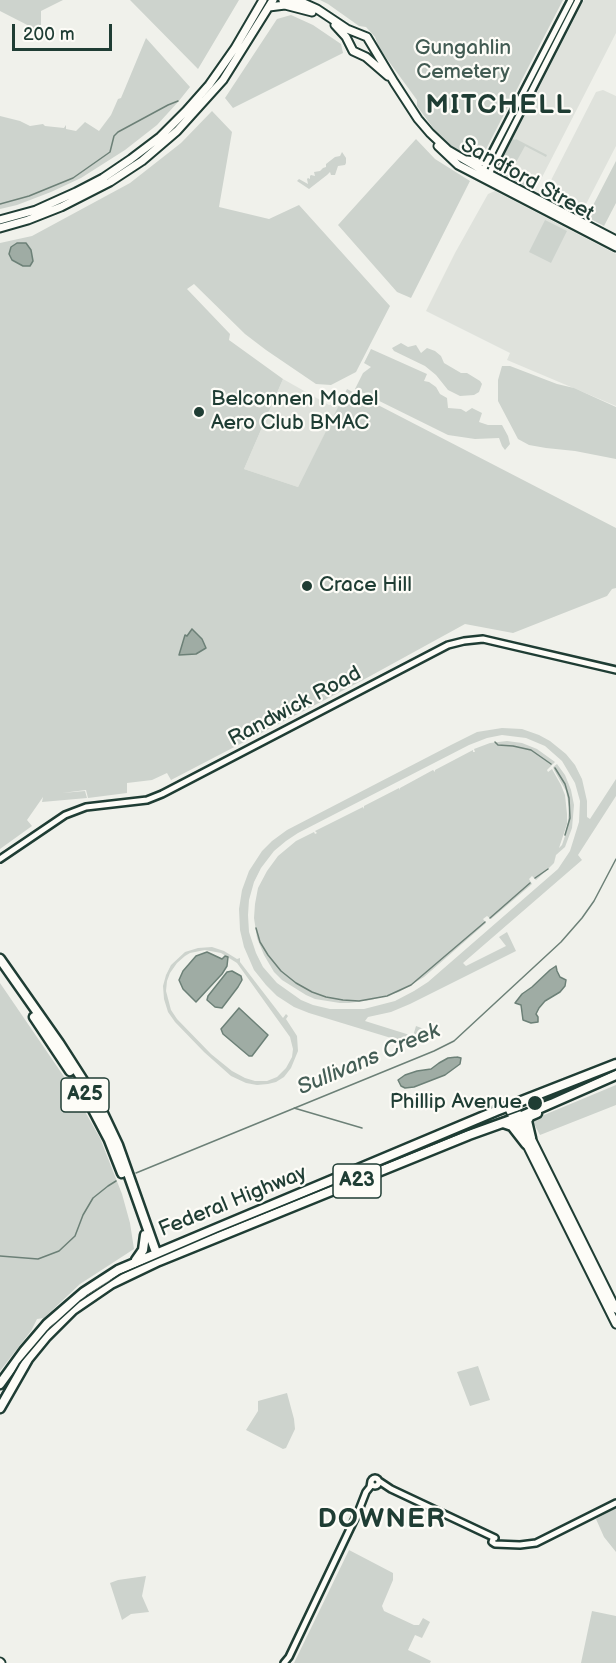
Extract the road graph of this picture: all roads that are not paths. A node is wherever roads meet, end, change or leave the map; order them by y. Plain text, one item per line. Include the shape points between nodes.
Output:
1 (263, 0) edge
2 (283, 0) edge
3 (297, 0) edge
4 (571, 0) edge
5 (578, 0) edge
6 (271, 3) edge
7 (312, 12) junction
8 (360, 34) junction
9 (370, 43) junction
10 (350, 44) junction
11 (361, 54) junction
12 (394, 82) junction
13 (430, 134) junction
14 (459, 157) junction
15 (490, 157) junction
16 (485, 175) junction
17 (0, 220) edge
18 (0, 228) edge
19 (616, 240) edge
20 (616, 247) edge
21 (616, 670) edge
22 (0, 859) edge
23 (0, 959) edge
24 (0, 969) edge
25 (616, 1062) edge
26 (616, 1075) edge
27 (560, 1100) junction
28 (510, 1106) junction
29 (517, 1118) junction
30 (502, 1123) junction
31 (528, 1141) junction
32 (147, 1234) junction
33 (171, 1246) junction
34 (156, 1258) junction
35 (130, 1264) junction
36 (616, 1309) edge
37 (616, 1324) edge
38 (0, 1384) edge
39 (0, 1408) edge
40 (616, 1503) edge
41 (287, 1662) edge

1 - 17 main road via 208,85 160,137 76,192 36,210
2 - 7 main road
3 - 8 main road
4 - 15 street
5 - 16 street
6 - 7 main road
6 - 18 main road via 212,92 177,131 142,161 61,207
7 - 10 main road via 339,29
8 - 9 main road
8 - 10 main road
9 - 11 main road via 368,51
9 - 12 main road, Sandford Street
10 - 11 main road via 353,51
11 - 12 main road, Sandford Street
12 - 13 main road, Sandford Street
13 - 14 main road, Sandford Street
13 - 16 main road, Sandford Street via 453,161
14 - 15 main road via 483,162
14 - 16 main road, Sandford Street
15 - 16 street
16 - 19 main road, Sandford Street
16 - 20 main road, Sandford Street
21 - 22 street, Randwick Road via 483,639 448,645 162,794 147,800 86,807 65,815
23 - 32 highway, A25 via 100,1107 118,1145
24 - 32 highway, A25 via 81,1088 109,1140
25 - 28 highway, Federal Highway / A23
26 - 27 highway, Federal Highway / A23
27 - 29 highway, Federal Highway / A23
27 - 31 highway via 528,1118
28 - 29 main road
28 - 33 highway, Federal Highway / A23
29 - 30 highway, Federal Highway / A23
29 - 31 main road
30 - 31 highway
30 - 34 highway, Federal Highway / A23
31 - 36 main road
31 - 37 main road
32 - 33 highway via 160,1245
32 - 34 highway, A25
32 - 35 highway via 141,1254
33 - 34 highway, Federal Highway / A23
34 - 35 highway, Federal Highway / A23
34 - 39 highway, A23 via 101,1290 65,1317 32,1353
35 - 38 highway, A23 via 68,1304 35,1337
40 - 41 street via 543,1540 511,1545 375,1483

